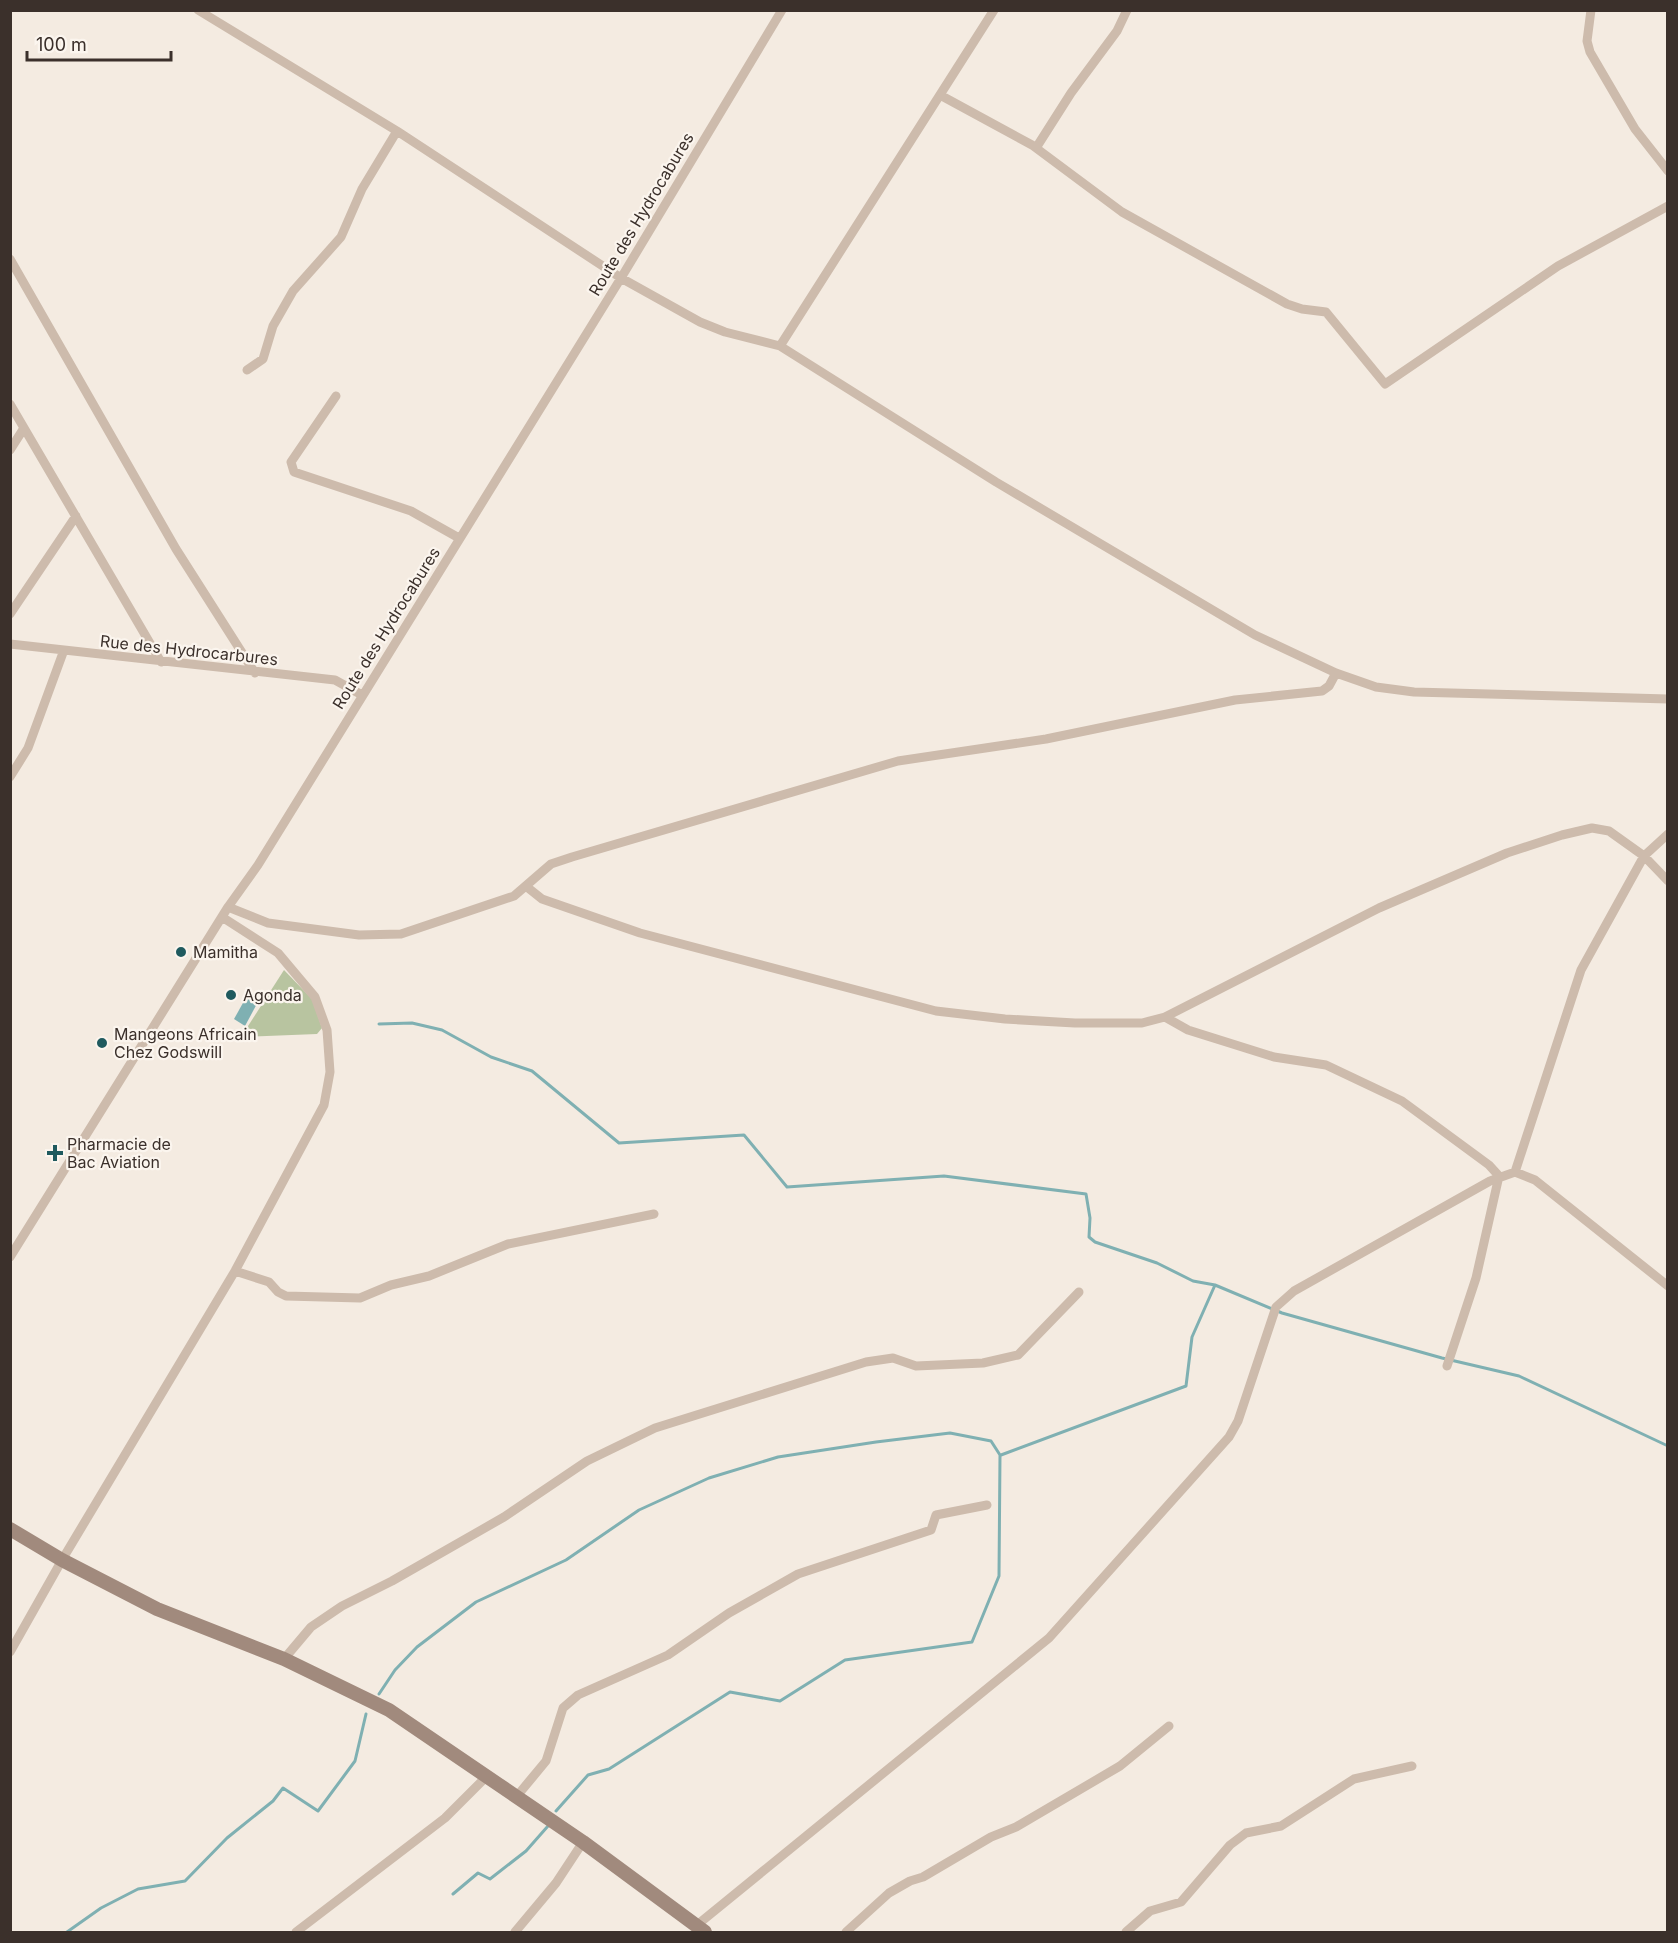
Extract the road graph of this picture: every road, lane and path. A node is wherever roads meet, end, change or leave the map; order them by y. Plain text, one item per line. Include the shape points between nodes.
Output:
1 (198, 10) edge
2 (782, 10) edge
3 (994, 10) edge
4 (1127, 10) edge
5 (1591, 10) edge
6 (940, 95) junction
7 (397, 131) junction
8 (1036, 148) junction
9 (1668, 171) edge
10 (1668, 206) edge
11 (10, 260) edge
12 (621, 278) junction
13 (780, 346) junction
14 (247, 370) dead end
15 (336, 396) dead end
16 (10, 404) edge
17 (24, 428) junction
18 (10, 450) edge
19 (76, 516) junction
20 (459, 538) junction
21 (10, 614) edge
22 (10, 644) edge
23 (63, 650) junction
24 (161, 662) junction
25 (255, 673) junction
26 (1336, 673) junction
27 (362, 695) junction
28 (1668, 699) edge
29 (10, 777) edge
30 (1668, 834) edge
31 (1644, 856) junction
32 (1668, 881) edge
33 (527, 887) junction
34 (228, 907) junction
35 (222, 917) junction
36 (1165, 1017) junction
37 (1515, 1172) junction
38 (1500, 1176) junction
39 (654, 1214) dead end
40 (15, 1240) edge
41 (10, 1257) edge
42 (235, 1271) junction
43 (1668, 1286) edge
44 (1079, 1292) dead end
45 (1449, 1361) dead end
46 (987, 1505) dead end
47 (10, 1529) edge
48 (62, 1560) junction
49 (10, 1652) edge
50 (284, 1659) junction
51 (1169, 1726) dead end
52 (1412, 1766) dead end
53 (488, 1775) junction
54 (517, 1796) junction
55 (583, 1842) junction
56 (701, 1929) edge
57 (296, 1932) edge
58 (515, 1932) edge
59 (846, 1932) edge
60 (1126, 1932) edge

1 - 7 street
2 - 12 street, Route des Hydrocabures
3 - 6 street
4 - 8 street via 1117,31
5 - 9 street via 1587,41 1590,52 1635,129
6 - 8 street
6 - 13 street
7 - 12 street
7 - 14 street via 362,189 341,237 293,291 273,326 263,359
8 - 10 street via 1122,212 1266,293 1302,309 1326,312 1385,384 1558,266
11 - 25 street via 176,549
12 - 13 street via 700,322
12 - 20 street, Route des Hydrocabures
13 - 26 street via 996,482 1245,630
15 - 20 street via 291,462 294,472 411,511
16 - 17 street
17 - 18 street
17 - 19 street
19 - 21 street
19 - 24 street
20 - 27 street, Route des Hydrocabures
22 - 23 street, Rue des Hydrocarbures
23 - 24 street, Rue des Hydrocarbures
23 - 29 street via 28,748
24 - 25 street, Rue des Hydrocarbures
25 - 27 street, Rue des Hydrocarbures via 335,680
26 - 28 street via 1376,687 1414,692
26 - 33 street via 1322,691 1235,700 1046,739 898,761 551,864
27 - 34 street, Route des Hydrocabures
30 - 31 street
31 - 32 street
31 - 36 street via 1609,831 1592,828 1506,853 1380,908
31 - 37 street via 1581,969
33 - 34 street via 514,896 412,930 378,936 268,923
33 - 36 street via 542,899 640,933 936,1011 1005,1020 1075,1023 1143,1023
34 - 35 street, Route des Hydrocabures
35 - 40 street, Route des Hydrocabures
35 - 42 street via 278,953 315,997 327,1029 330,1072 324,1105
36 - 38 street via 1188,1030 1274,1057 1326,1065 1402,1101
37 - 38 street
37 - 43 street via 1535,1180
38 - 45 street via 1476,1278
38 - 56 street via 1294,1291 1276,1307 1238,1421 1229,1437 1049,1638
39 - 42 street via 508,1244 360,1298 286,1296 269,1282
40 - 41 street, Route des Hydrocabures
42 - 48 street
44 - 50 street via 1018,1355 983,1363 916,1366 893,1358 866,1362 655,1428 587,1461 504,1517 342,1606 311,1627
46 - 54 street via 936,1515 931,1530 798,1574 729,1613 668,1655 578,1695 563,1708 546,1761
47 - 48 street
48 - 49 street
48 - 50 street via 157,1609
50 - 53 street via 389,1710
51 - 59 street via 1120,1766 1016,1827 889,1893
52 - 60 street via 1353,1779 1281,1826 1246,1833 1230,1845 1181,1902 1150,1911
53 - 54 street
53 - 57 street via 445,1818
54 - 55 street
55 - 56 street
55 - 58 street via 556,1883

